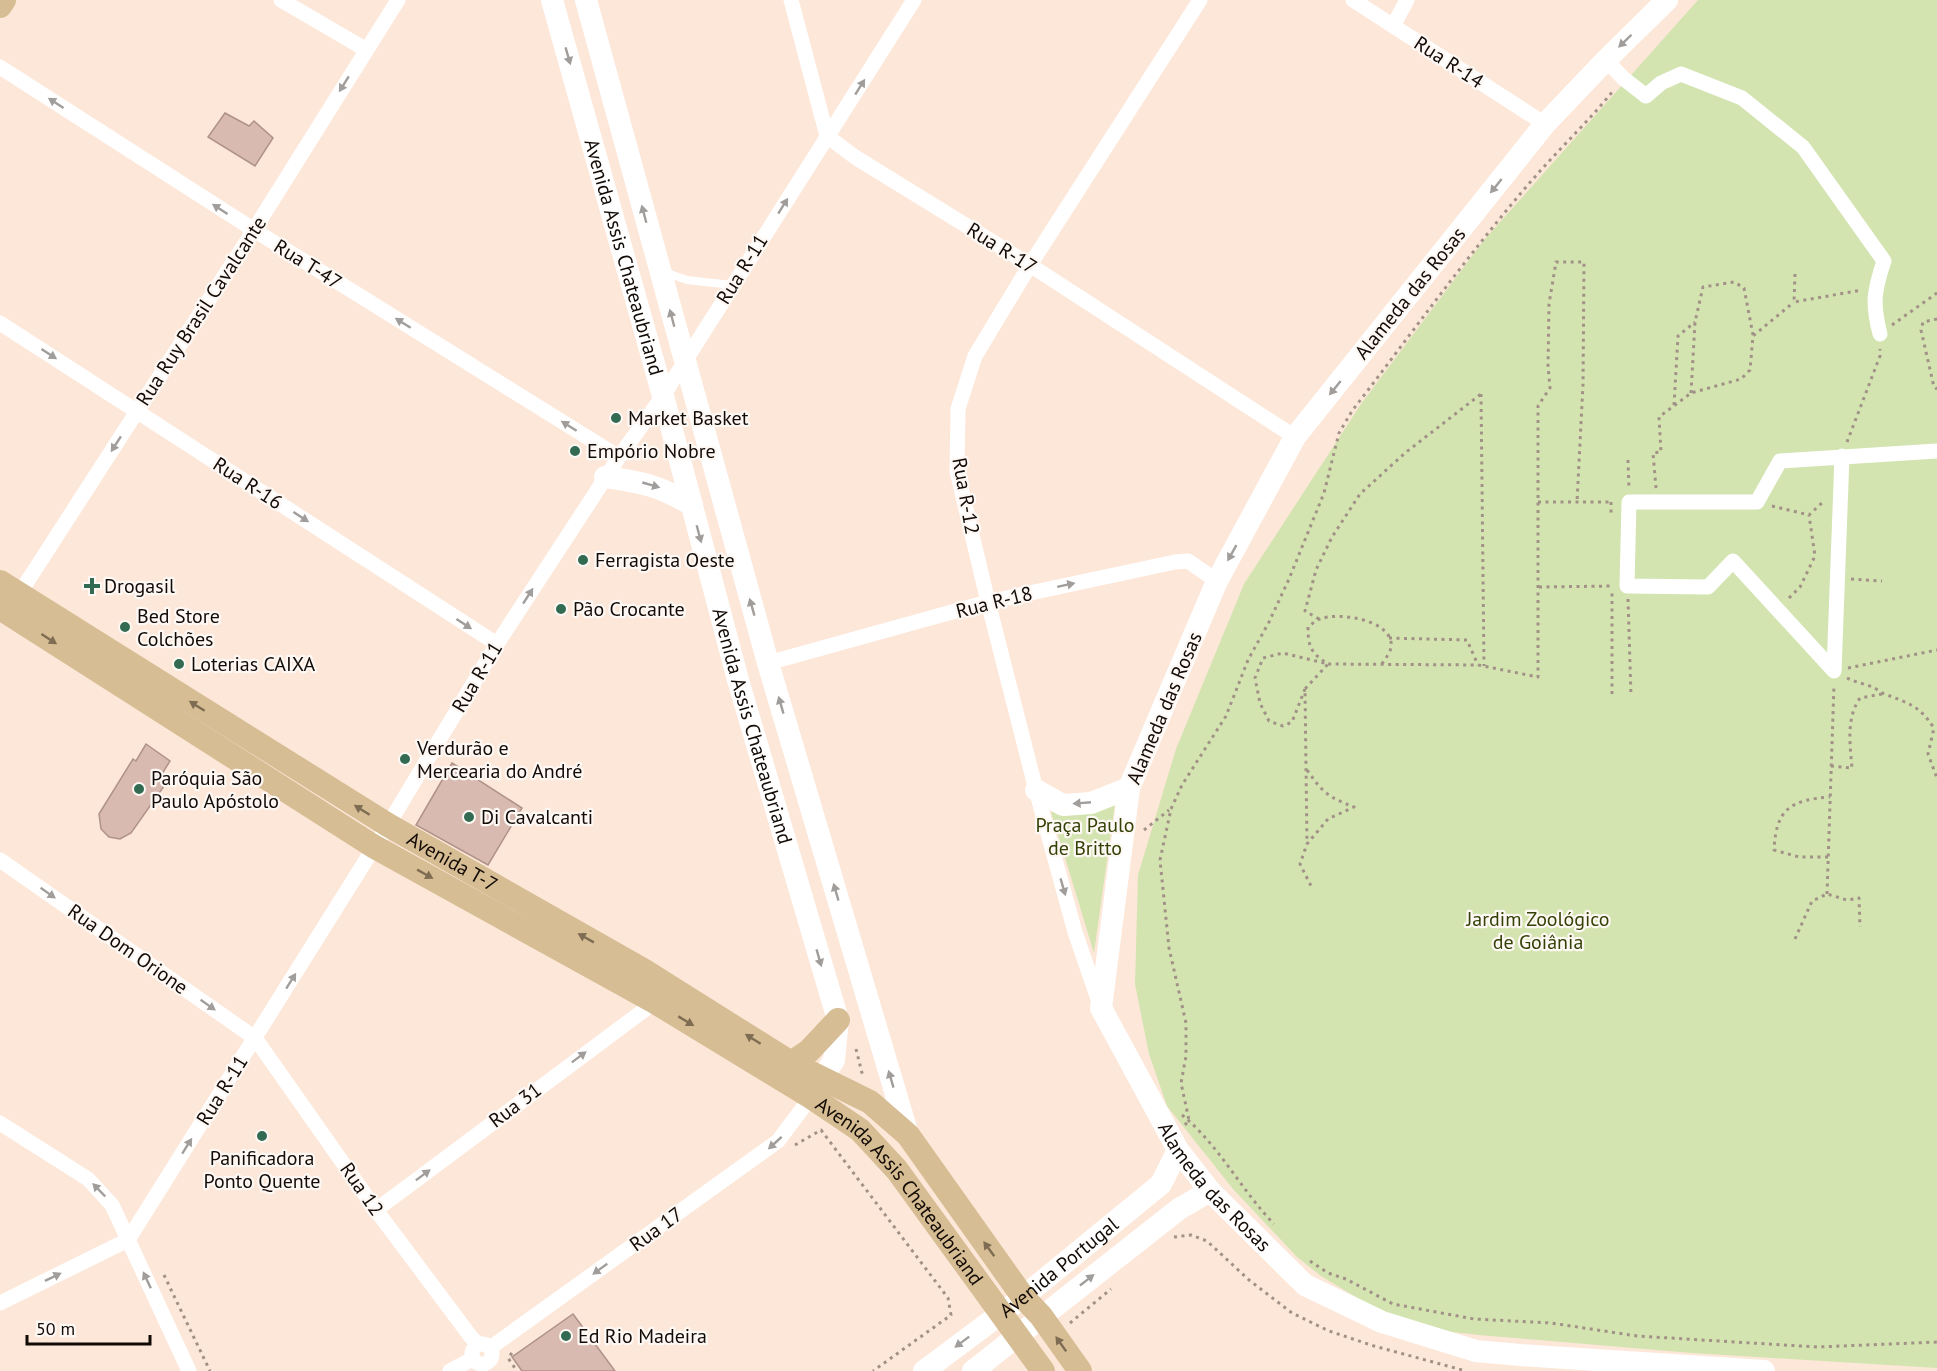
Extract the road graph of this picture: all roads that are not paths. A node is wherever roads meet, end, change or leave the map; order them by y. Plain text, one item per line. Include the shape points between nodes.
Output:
1 (4, 0) edge
2 (281, 0) edge
3 (398, 0) edge
4 (552, 0) edge
5 (586, 0) edge
6 (791, 0) edge
7 (914, 0) edge
8 (1200, 0) edge
9 (1353, 0) edge
10 (1407, 0) edge
11 (1667, 0) edge
12 (0, 6) edge
13 (1392, 26) junction
14 (365, 49) junction
15 (1606, 60) junction
16 (0, 67) edge
17 (1545, 124) junction
18 (827, 136) junction
19 (254, 230) junction
20 (1030, 265) junction
21 (659, 270) junction
22 (732, 285) junction
23 (0, 322) edge
24 (1880, 334) road end
25 (684, 362) junction
26 (663, 396) junction
27 (137, 411) junction
28 (1295, 437) junction
29 (1937, 451) edge
30 (1842, 456) junction
31 (619, 457) junction
32 (605, 477) junction
33 (692, 505) junction
34 (1217, 581) junction
35 (988, 602) junction
36 (5, 603) edge
37 (497, 644) junction
38 (768, 663) junction
39 (1129, 788) junction
40 (1036, 790) junction
41 (388, 825) junction
42 (373, 846) junction
43 (0, 860) edge
44 (655, 1002) junction
45 (1101, 1008) junction
46 (838, 1020) junction
47 (255, 1038) junction
48 (791, 1063) junction
49 (816, 1088) junction
50 (0, 1123) edge
51 (908, 1136) junction
52 (1176, 1146) junction
53 (1161, 1184) junction
54 (1210, 1191) junction
55 (1179, 1209) junction
56 (376, 1210) junction
57 (128, 1240) junction
58 (1023, 1296) junction
59 (0, 1303) edge
60 (1001, 1313) junction
61 (1041, 1316) junction
62 (1019, 1335) junction
63 (479, 1354) edge
64 (1520, 1363) edge
65 (189, 1371) edge
66 (450, 1371) edge
67 (924, 1371) edge
68 (973, 1371) edge
69 (1043, 1371) edge
70 (1080, 1371) edge
71 (1764, 1371) edge

1 - 12 main road
2 - 14 street
3 - 14 street, Rua Ruy Brasil Cavalcante
4 -> 26 main road, Avenida Assis Chateaubriand
21 -> 5 main road, Avenida Assis Chateaubriand
6 - 18 street
18 -> 7 street, Rua R-11
8 - 20 street, Rua R-12
9 - 13 street, Rua R-14
10 - 13 street
11 -> 15 main road, Alameda das Rosas
13 - 17 street, Rua R-14
14 -> 19 street, Rua Ruy Brasil Cavalcante
15 - 17 main road, Alameda das Rosas
15 - 24 street via 1646,96 1661,82 1681,74 1742,98 1803,147 1884,261 1874,311
19 -> 16 street, Rua T-47
17 -> 28 main road, Alameda das Rosas
18 - 20 street, Rua R-17 via 855,158
22 -> 18 street, Rua R-11
19 - 27 street, Rua Ruy Brasil Cavalcante
31 -> 19 street, Rua T-47
20 - 28 street, Rua R-17
20 - 35 street, Rua R-12 via 975,356 958,410 957,471
21 - 22 lane via 687,280
25 -> 21 main road, Avenida Assis Chateaubriand
22 - 25 street, Rua R-11
23 -> 27 street, Rua R-16
25 - 26 street, Rua R-11
38 -> 25 main road, Avenida Assis Chateaubriand
26 - 31 street, Rua R-11
26 - 33 main road, Avenida Assis Chateaubriand
27 -> 36 street, Rua Ruy Brasil Cavalcante
27 -> 37 street, Rua R-16
28 -> 34 main road, Alameda das Rosas
29 - 30 street
30 - 30 street via 1780,461 1757,502 1629,502 1620,586 1708,587 1733,561 1834,671
31 - 32 street, Rua R-11
32 -> 33 main road via 653,485
37 -> 32 street, Rua R-11
33 -> 46 main road, Avenida Assis Chateaubriand via 738,680
35 -> 34 street, Rua R-18 via 1175,562 1188,561
34 - 39 main road, Alameda das Rosas
35 - 38 street, Rua R-18
35 - 40 street, Rua R-12
41 -> 36 main road, Avenida T-7
36 -> 42 main road, Avenida T-7
37 - 41 street, Rua R-11
51 -> 38 main road, Avenida Assis Chateaubriand
39 -> 40 main road via 1091,803 1063,805
39 - 45 main road, Alameda das Rosas
40 -> 45 street, Rua R-12 via 1075,932
41 - 42 street, Rua R-11
48 -> 41 main road, Avenida T-7 via 644,970
42 -> 44 main road, Avenida T-7
47 -> 42 street, Rua R-11
43 -> 47 street, Rua Dom Orione
44 -> 49 main road, Avenida T-7
56 -> 44 street, Rua 31
45 - 52 main road, Alameda das Rosas
46 - 48 main road via 809,1051
46 - 49 main road, Avenida Assis Chateaubriand via 834,1060
47 - 56 street, Rua 12
57 -> 47 street, Rua R-11
48 - 49 main road, Avenida T-7
49 - 51 main road, Avenida T-7 via 870,1102
49 - 60 main road, Avenida Assis Chateaubriand via 897,1170
49 -> 63 street, Rua 17 via 778,1141
57 -> 50 street via 112,1205 88,1179
58 -> 51 main road, Avenida Assis Chateaubriand
52 - 53 main road, Avenida Portugal
52 - 54 main road, Alameda das Rosas
53 - 55 main road via 1170,1191
53 - 58 main road, Avenida Portugal
54 - 55 main road, Avenida Portugal
54 - 64 main road, Alameda das Rosas via 1305,1285 1382,1322
61 -> 55 main road, Avenida Portugal
56 - 63 street, Rua 12
59 -> 57 street
65 -> 57 street
58 - 60 main road, Avenida Portugal
58 - 61 main road, Avenida Assis Chateaubriand
60 - 62 main road, Avenida Assis Chateaubriand
60 -> 67 main road, Avenida Portugal
61 - 62 main road, Avenida Portugal
70 -> 61 main road, Avenida Assis Chateaubriand
62 - 68 main road, Avenida Portugal
62 - 69 main road, Avenida Assis Chateaubriand
63 - 66 street, Rua 17
64 - 71 main road, Alameda das Rosas

